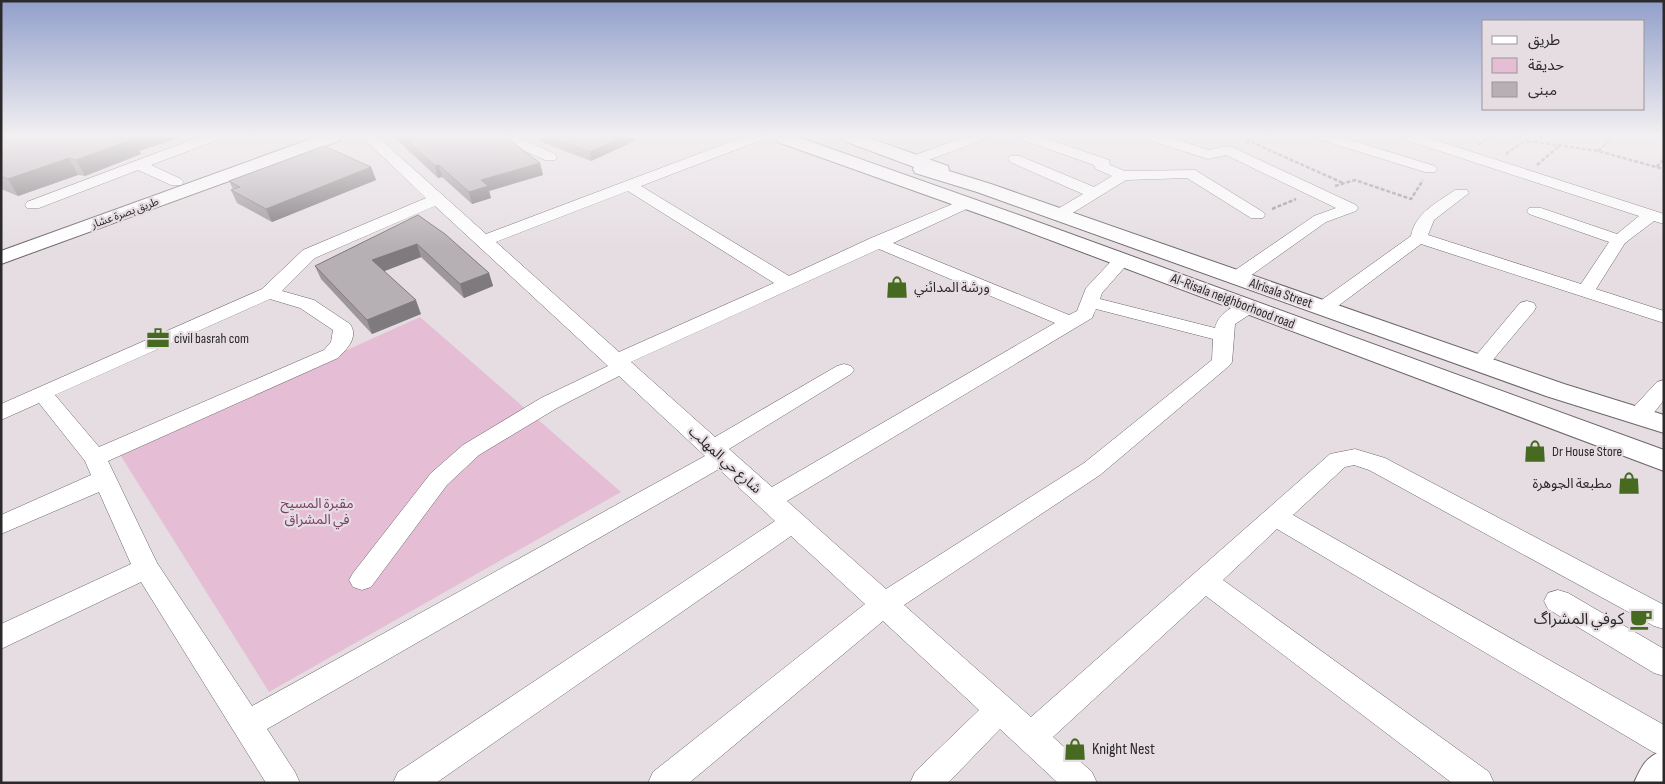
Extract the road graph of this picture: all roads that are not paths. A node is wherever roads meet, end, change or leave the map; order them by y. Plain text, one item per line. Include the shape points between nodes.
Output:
1 (116, 174) edge
2 (158, 174) edge
3 (199, 174) edge
4 (233, 174) edge
5 (409, 174) edge
6 (659, 174) edge
7 (902, 174) edge
8 (903, 174) edge
9 (932, 174) edge
10 (1046, 174) edge
11 (1117, 174) edge
12 (1177, 174) edge
13 (1191, 174) edge
14 (1281, 174) edge
15 (1522, 174) edge
16 (1122, 176) junction
17 (176, 182) junction
18 (629, 185) junction
19 (1095, 193) junction
20 (1461, 193) dead end
21 (975, 195) junction
22 (437, 199) junction
23 (33, 205) dead end
24 (1535, 211) dead end
25 (1060, 214) junction
26 (1257, 215) dead end
27 (1658, 217) edge
28 (1418, 238) junction
29 (1619, 240) junction
30 (483, 241) junction
31 (877, 242) junction
32 (1, 244) edge
33 (1, 258) edge
34 (1122, 260) junction
35 (1237, 277) junction
36 (787, 283) junction
37 (1585, 292) junction
38 (269, 293) junction
39 (1090, 302) junction
40 (1248, 307) junction
41 (1527, 307) dead end
42 (1324, 308) junction
43 (1664, 317) edge
44 (1069, 322) junction
45 (1223, 336) junction
46 (1480, 363) junction
47 (619, 364) junction
48 (844, 370) dead end
49 (1664, 387) edge
50 (42, 393) junction
51 (1, 413) edge
52 (1638, 416) junction
53 (1664, 424) edge
54 (717, 453) junction
55 (1664, 461) edge
56 (100, 468) junction
57 (769, 500) junction
58 (1274, 516) junction
59 (793, 522) junction
60 (1, 525) edge
61 (146, 568) junction
62 (362, 580) dead end
63 (1204, 580) junction
64 (1558, 601) dead end
65 (884, 604) junction
66 (1664, 618) edge
67 (1, 637) edge
68 (1664, 664) edge
69 (1000, 709) junction
70 (246, 724) junction
71 (1030, 737) junction
72 (1664, 742) edge
73 (1664, 768) edge
74 (284, 783) edge
75 (408, 783) edge
76 (664, 783) edge
77 (926, 783) edge
78 (1081, 783) edge
79 (1478, 783) edge
80 (1654, 783) edge

1 - 23 street
2 - 17 street
3 - 17 main road
4 - 33 main road, طريق بصرة عشار
5 - 22 street, شارع حي المهلب
6 - 18 street
7 - 21 main road, Al-Risala neighborhood road
8 - 21 main road
9 - 21 main road, Alrisala Street
10 - 19 street
11 - 16 street
12 - 16 street
13 - 26 street
14 - 35 street via 1350,208 1320,219
15 - 27 street
16 - 19 street
17 - 32 main road
18 - 30 street
18 - 36 street
19 - 25 street
20 - 28 street via 1434,211 1421,225
21 - 25 main road, Alrisala Street
21 - 31 street
21 - 34 main road, Al-Risala neighborhood road
22 - 30 street, شارع حي المهلب
22 - 38 street via 309,254
24 - 29 street
25 - 35 main road, Alrisala Street
27 - 29 street
28 - 37 street
28 - 42 street
29 - 37 street
30 - 47 street, شارع حي المهلب
31 - 36 street
31 - 44 street
34 - 39 street via 1093,292
34 - 40 main road, Al-Risala neighborhood road
35 - 42 main road, Alrisala Street
36 - 47 street
37 - 43 street
38 - 50 street
38 - 56 street via 307,304 343,328 340,346 331,354
39 - 44 street via 1085,314
39 - 45 street
40 - 45 street via 1226,321
40 - 55 main road, Al-Risala neighborhood road
41 - 46 street
42 - 46 main road, Alrisala Street
44 - 57 street
45 - 65 street via 1222,362 1092,469
46 - 52 main road, Alrisala Street
47 - 54 street, شارع حي المهلب
47 - 62 street via 471,450 439,479
48 - 54 street
49 - 52 street
50 - 51 street
50 - 56 street
52 - 53 main road, Alrisala Street
54 - 57 street, شارع حي المهلب
54 - 70 street
56 - 60 street
56 - 61 street
57 - 59 street, شارع حي المهلب
58 - 63 street
58 - 66 street via 1338,460 1355,457 1377,464
58 - 72 street
59 - 65 street, شارع حي المهلب
59 - 75 street
61 - 67 street
61 - 70 street
63 - 71 street
63 - 79 street
64 - 68 street
65 - 69 street, شارع حي المهلب
65 - 76 street
69 - 71 street, شارع حي المهلب
69 - 77 street
70 - 74 street
71 - 78 street, شارع حي المهلب
73 - 80 main road

